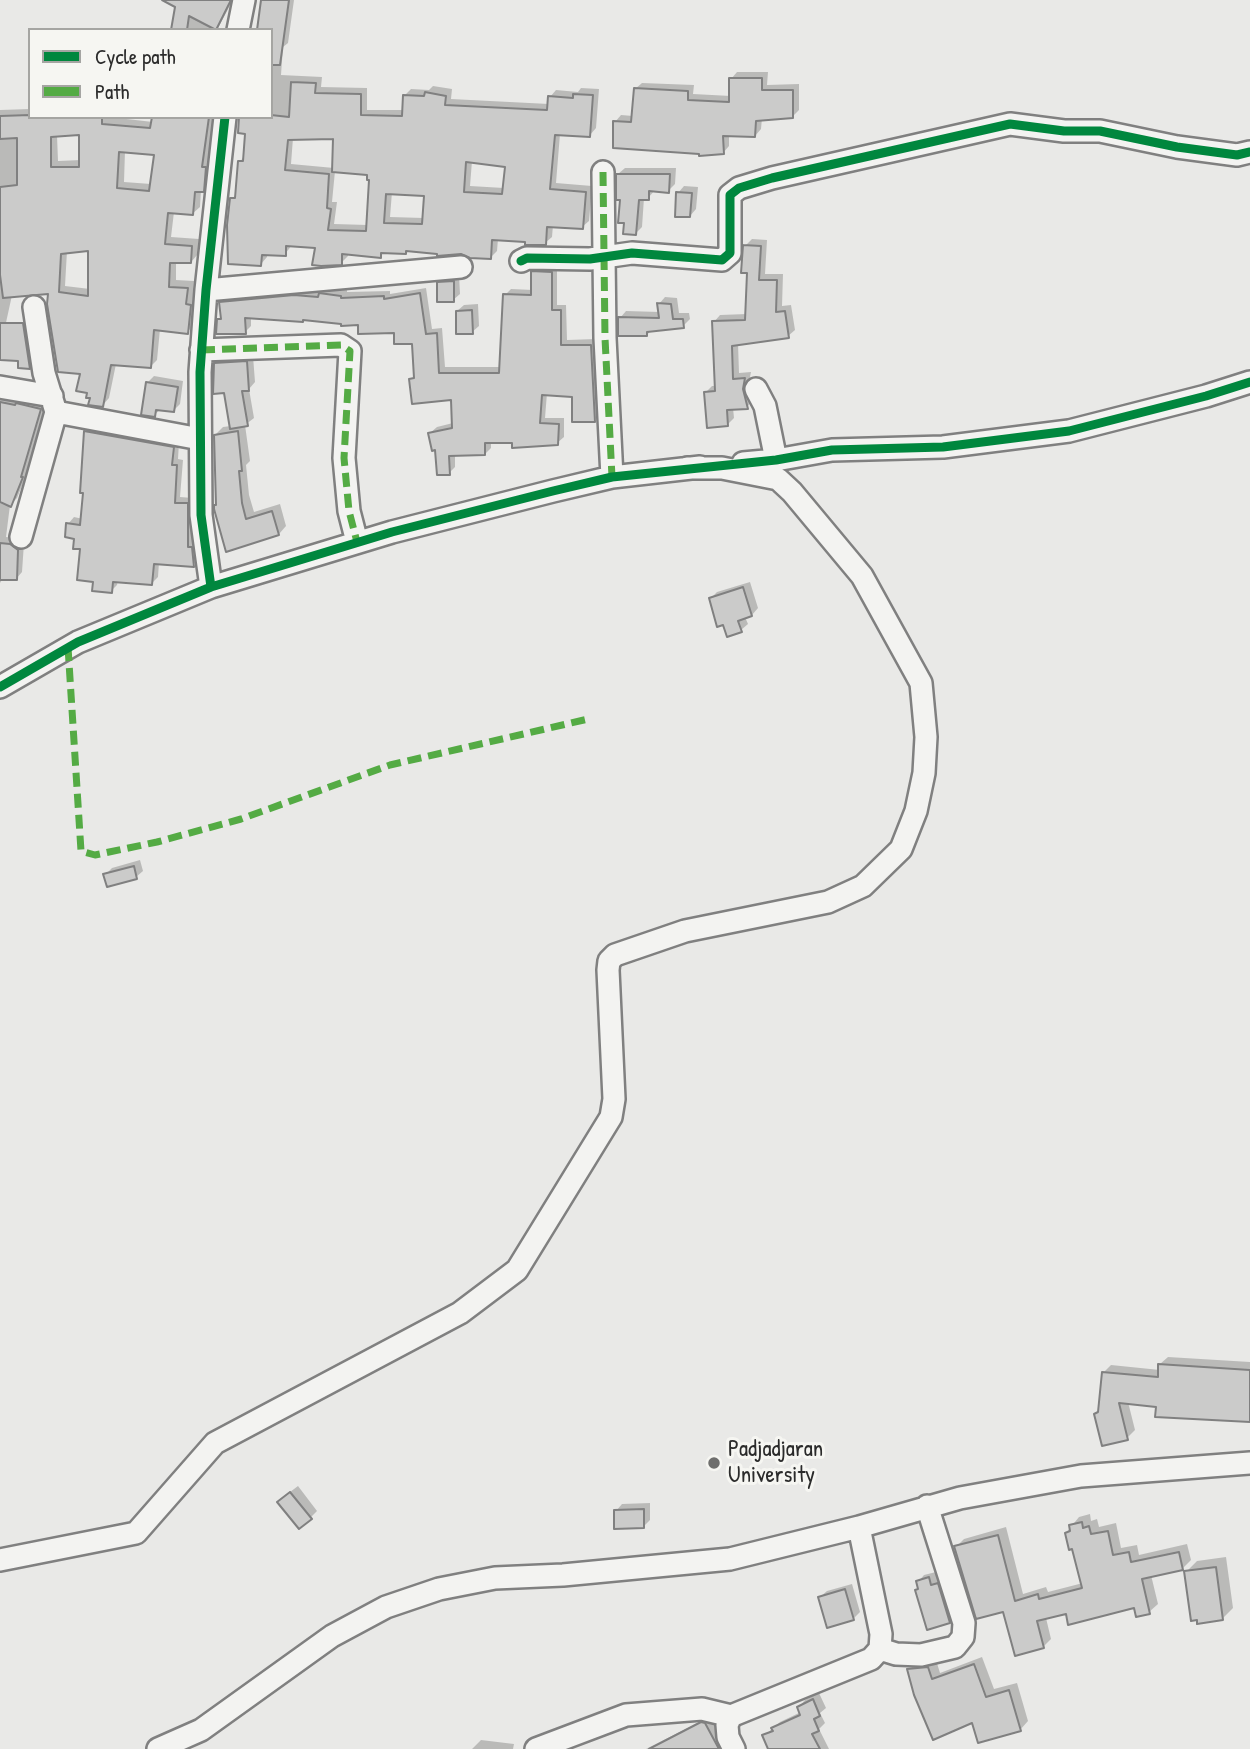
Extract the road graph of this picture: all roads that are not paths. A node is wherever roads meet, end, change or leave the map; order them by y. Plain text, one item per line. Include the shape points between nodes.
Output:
1 (244, 0) edge
2 (238, 28) edge
3 (225, 119) edge
4 (1250, 152) edge
5 (603, 172) dead end
6 (606, 256) junction
7 (521, 261) dead end
8 (461, 267) dead end
9 (206, 290) junction
10 (34, 307) dead end
11 (201, 350) junction
12 (1250, 382) edge
13 (0, 387) edge
14 (756, 389) dead end
15 (54, 404) junction
16 (200, 439) junction
17 (776, 460) junction
18 (687, 468) junction
19 (612, 477) junction
20 (21, 537) dead end
21 (357, 542) junction
22 (211, 587) junction
23 (0, 687) edge
24 (1250, 1463) edge
25 (927, 1506) junction
26 (859, 1527) junction
27 (0, 1560) edge
28 (880, 1649) junction
29 (731, 1716) junction
30 (158, 1749) edge
31 (536, 1749) edge
32 (734, 1749) edge

1 - 2 street
3 - 9 street
4 - 6 street via 1237,155 1100,131 1010,124 739,188 730,195 730,253 722,260 632,253
5 - 6 street
6 - 7 street
6 - 19 street
8 - 9 street
9 - 11 street
10 - 15 street via 44,373
11 - 16 street
11 - 21 street via 341,345 351,351 344,458
12 - 17 street via 1069,432 943,447 832,450
13 - 15 street
14 - 17 street via 765,406
15 - 16 street
15 - 20 street
16 - 22 street via 201,516
17 - 18 street
18 - 19 street
18 - 27 street via 722,468 778,479 862,576 921,683 924,773 901,849 863,886 828,902 685,931 615,954 608,970 611,1117 517,1269 460,1312 215,1443 136,1533
19 - 21 street
21 - 22 street
22 - 23 street via 78,642
24 - 25 street via 1081,1476
25 - 26 street
25 - 28 street via 964,1623 963,1637 954,1647 921,1655
26 - 28 street via 881,1634
26 - 30 street via 730,1559 495,1578 439,1589 386,1607 332,1636 201,1730
28 - 29 street via 871,1658
29 - 31 street via 702,1709 626,1715
29 - 32 street via 728,1737

